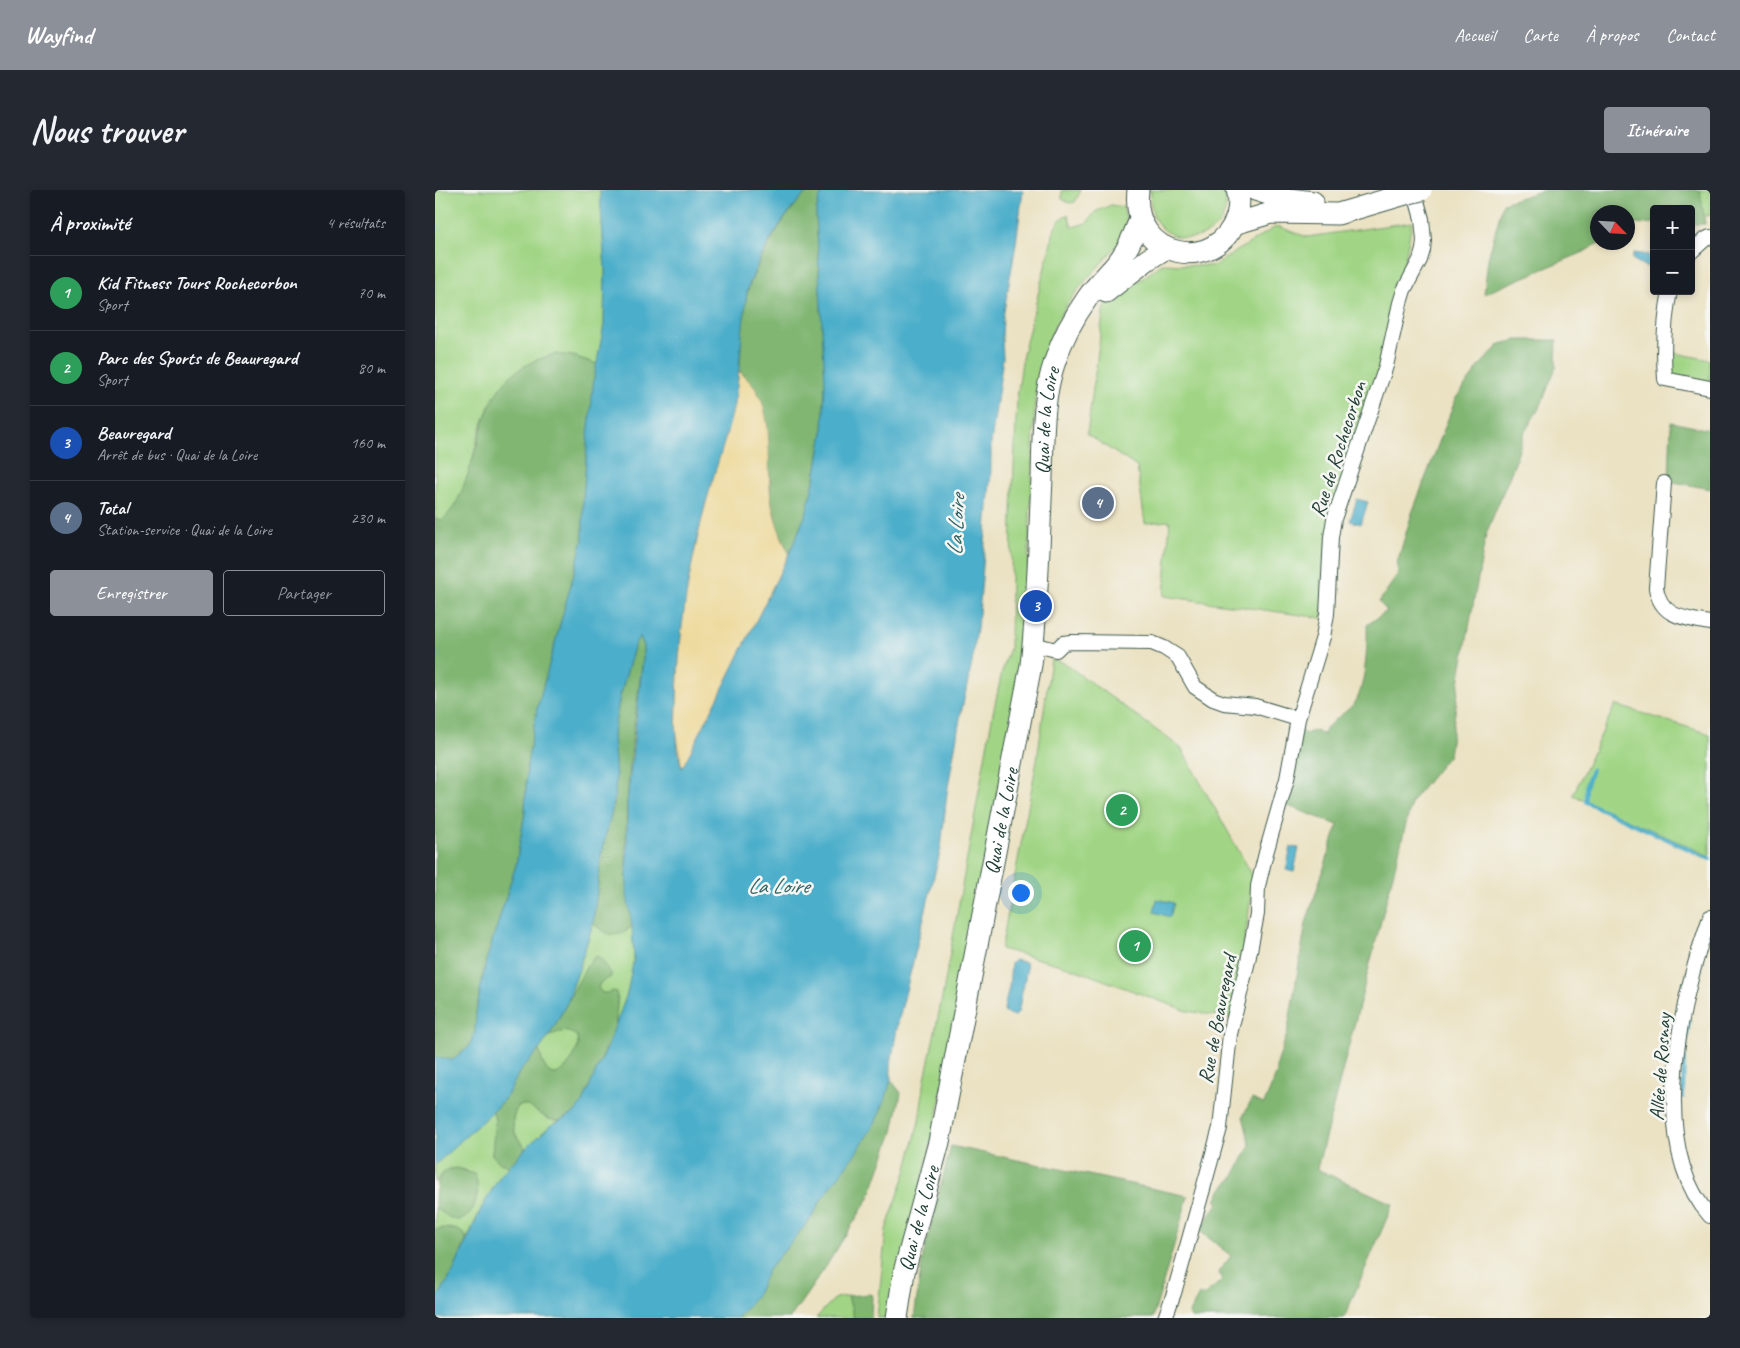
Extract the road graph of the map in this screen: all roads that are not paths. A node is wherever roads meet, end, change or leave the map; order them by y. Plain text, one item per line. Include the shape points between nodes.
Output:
1 (1138, 190) edge
2 (1237, 190) edge
3 (1255, 190) edge
4 (1417, 191) edge
5 (1386, 200) junction
6 (1140, 219) junction
7 (1234, 224) junction
8 (1709, 237) edge
9 (1166, 248) junction
10 (1693, 250) edge
11 (1669, 295) edge
12 (1072, 322) junction
13 (1710, 388) edge
14 (1664, 483) dead end
15 (1710, 623) edge
16 (1033, 644) junction
17 (1298, 722) junction
18 (1710, 917) edge
19 (1710, 1216) edge
20 (897, 1318) edge
21 (1165, 1318) edge

1 - 6 main road
2 - 7 main road via 1239,210
3 - 5 main road via 1311,202
4 - 5 main road
4 - 17 street, Rue de Rochecorbon via 1423,250 1404,290 1386,366 1334,519 1323,637
5 - 7 main road via 1339,214 1271,213
6 - 9 main road via 1146,231
6 - 12 main road, Quai de la Loire via 1123,254 1088,296
7 - 9 main road via 1225,237 1205,250 1182,253
8 - 10 street
9 - 12 main road via 1126,274
11 - 13 street via 1664,339 1665,379
12 - 16 main road, Quai de la Loire via 1054,363 1045,410
14 - 15 street via 1656,588 1658,598 1662,606 1673,614
16 - 17 street via 1056,650 1063,643 1071,642 1152,643 1178,657 1195,686 1213,699 1255,706
16 - 20 main road, Quai de la Loire via 939,1142 904,1272
17 - 21 street, Rue de Beauregard via 1287,779 1258,886 1255,923 1230,1034 1220,1128
18 - 19 street, Allée de Rosnay via 1684,1008 1673,1107 1678,1153 1693,1193

